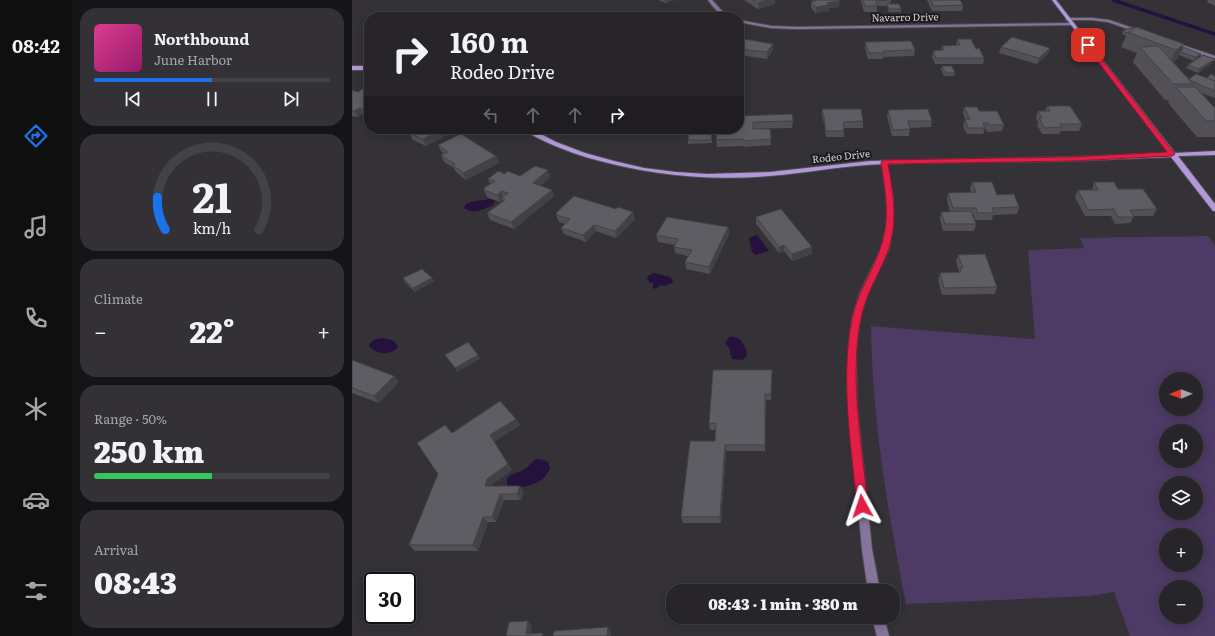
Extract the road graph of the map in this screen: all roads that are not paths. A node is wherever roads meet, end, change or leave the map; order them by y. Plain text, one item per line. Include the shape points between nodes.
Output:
1 (710, 0) edge
2 (1054, 0) edge
3 (720, 12) edge
4 (744, 22) edge
5 (1070, 22) junction
6 (1144, 33) edge
7 (1166, 41) edge
8 (1215, 58) edge
9 (352, 68) edge
10 (364, 68) edge
11 (535, 134) edge
12 (1215, 153) edge
13 (1172, 154) junction
14 (884, 162) junction
15 (1215, 209) edge
16 (873, 584) edge
17 (880, 624) edge
18 (883, 636) edge

1 - 3 street
2 - 5 street
4 - 5 street, Navarro Drive via 797,28
5 - 6 street, Navarro Drive via 1092,19 1109,21
5 - 13 street
7 - 8 street
9 - 10 street
11 - 14 street, Rodeo Drive via 558,146 590,157 665,172 768,174
12 - 13 street, Rodeo Drive
13 - 14 street, Rodeo Drive via 1071,159
13 - 15 street
14 - 16 street via 890,197 890,223 885,249 864,293 856,318 852,352 853,406
17 - 18 street

